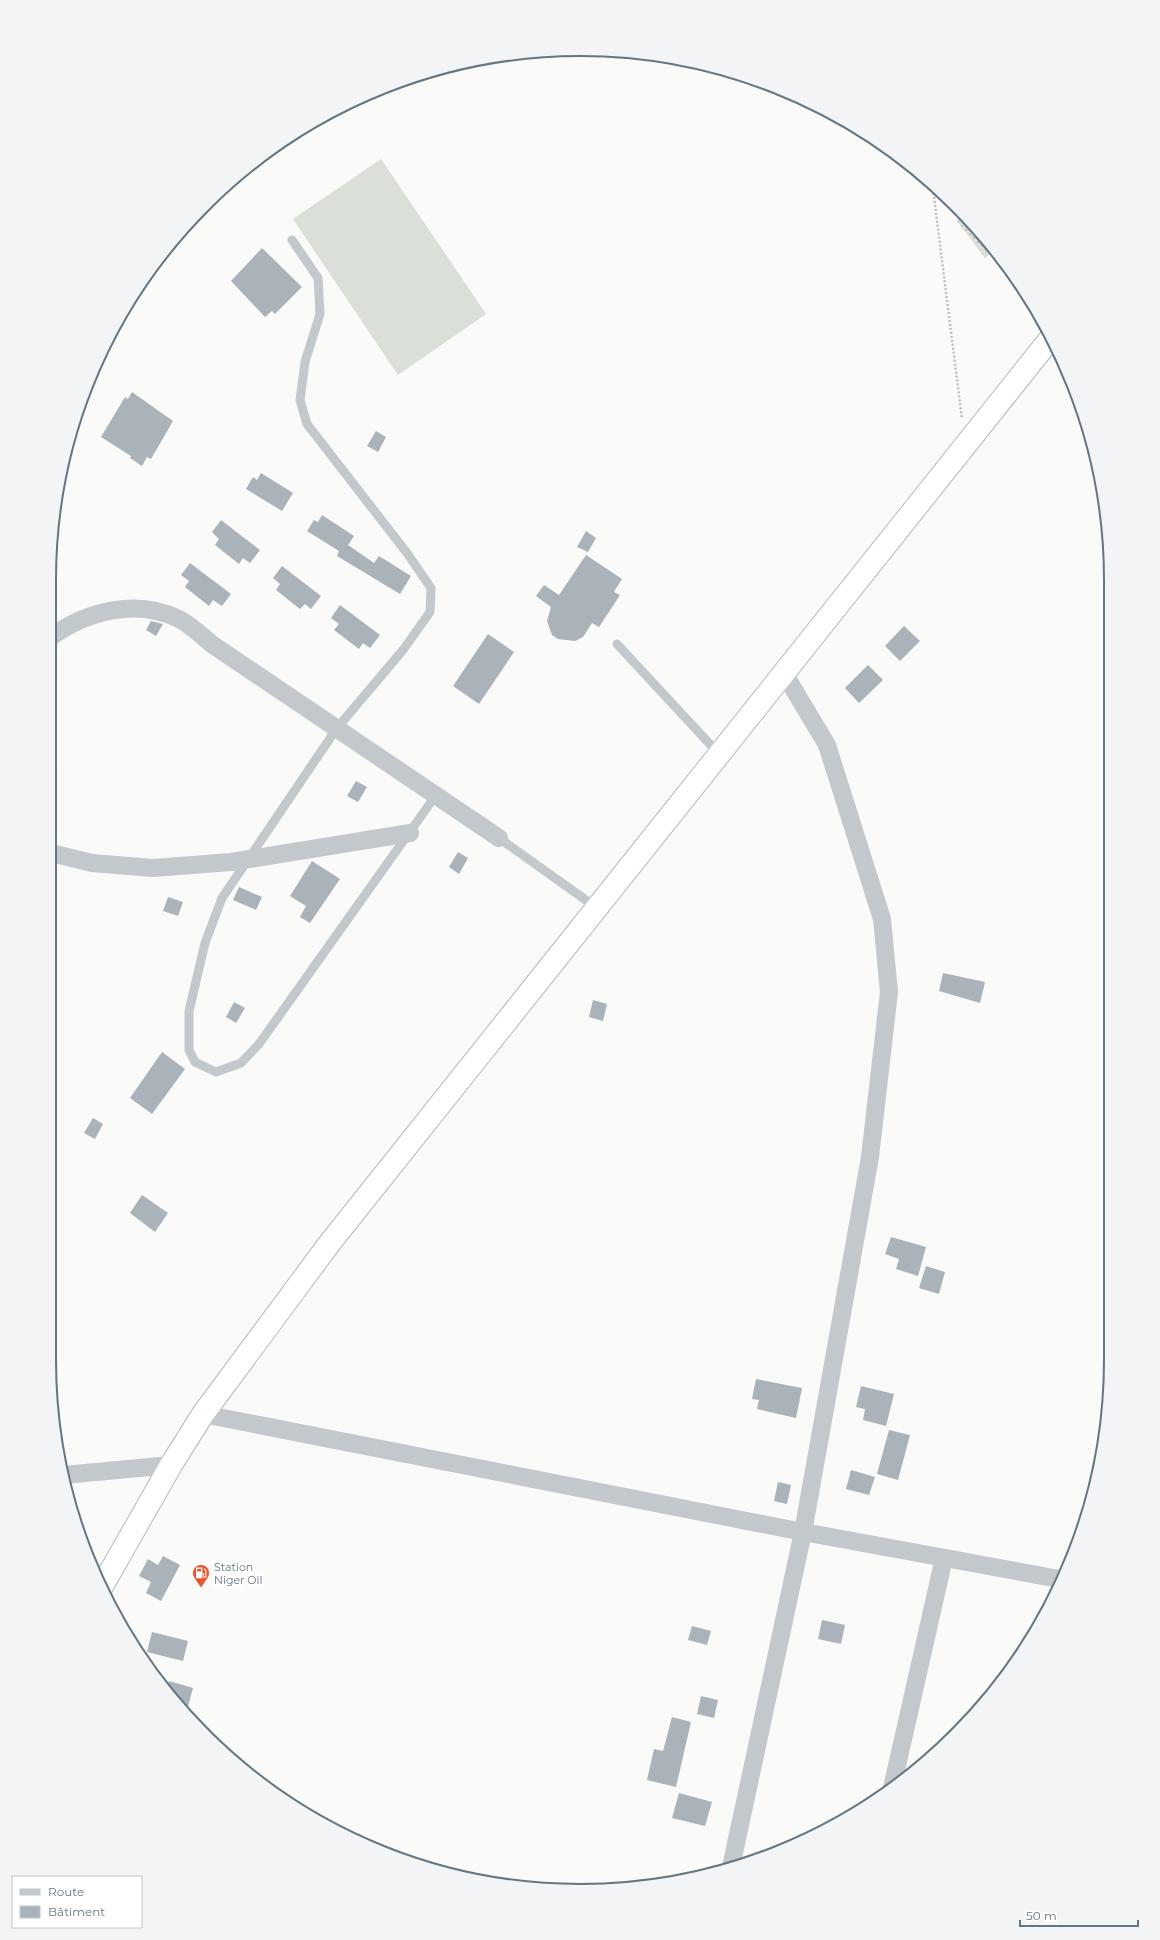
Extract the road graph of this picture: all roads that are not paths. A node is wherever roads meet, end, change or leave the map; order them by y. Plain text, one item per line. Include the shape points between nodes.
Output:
1 (292, 240) dead end
2 (1047, 343) edge
3 (56, 634) edge
4 (617, 644) dead end
5 (784, 673) junction
6 (337, 728) junction
7 (719, 754) junction
8 (436, 795) junction
9 (410, 832) junction
10 (499, 838) joint
11 (56, 853) edge
12 (249, 858) junction
13 (597, 908) junction
14 (203, 1414) junction
15 (171, 1465) junction
16 (69, 1474) edge
17 (803, 1532) junction
18 (944, 1558) junction
19 (1056, 1578) edge
20 (105, 1581) edge
21 (894, 1780) edge
22 (733, 1861) edge

1 - 6 lane via 318,278 320,314 305,362 300,400 307,424 431,588 430,612 403,650
2 - 5 highway
3 - 6 street via 89,616 122,609 152,609 179,619
4 - 7 lane
5 - 7 highway
5 - 17 street via 827,745 882,919 889,992 870,1157
6 - 8 street
6 - 12 lane
7 - 13 highway
8 - 9 lane
8 - 10 street
9 - 12 street
9 - 12 lane via 259,1044 242,1063 216,1072 195,1062 188,1050 189,1011 205,943 222,898
10 - 13 lane
11 - 12 street via 92,863 153,868 231,862
13 - 14 highway via 329,1244
14 - 15 highway
14 - 17 street
15 - 16 street
15 - 20 highway
17 - 18 street
17 - 22 street
18 - 19 street
18 - 21 street

